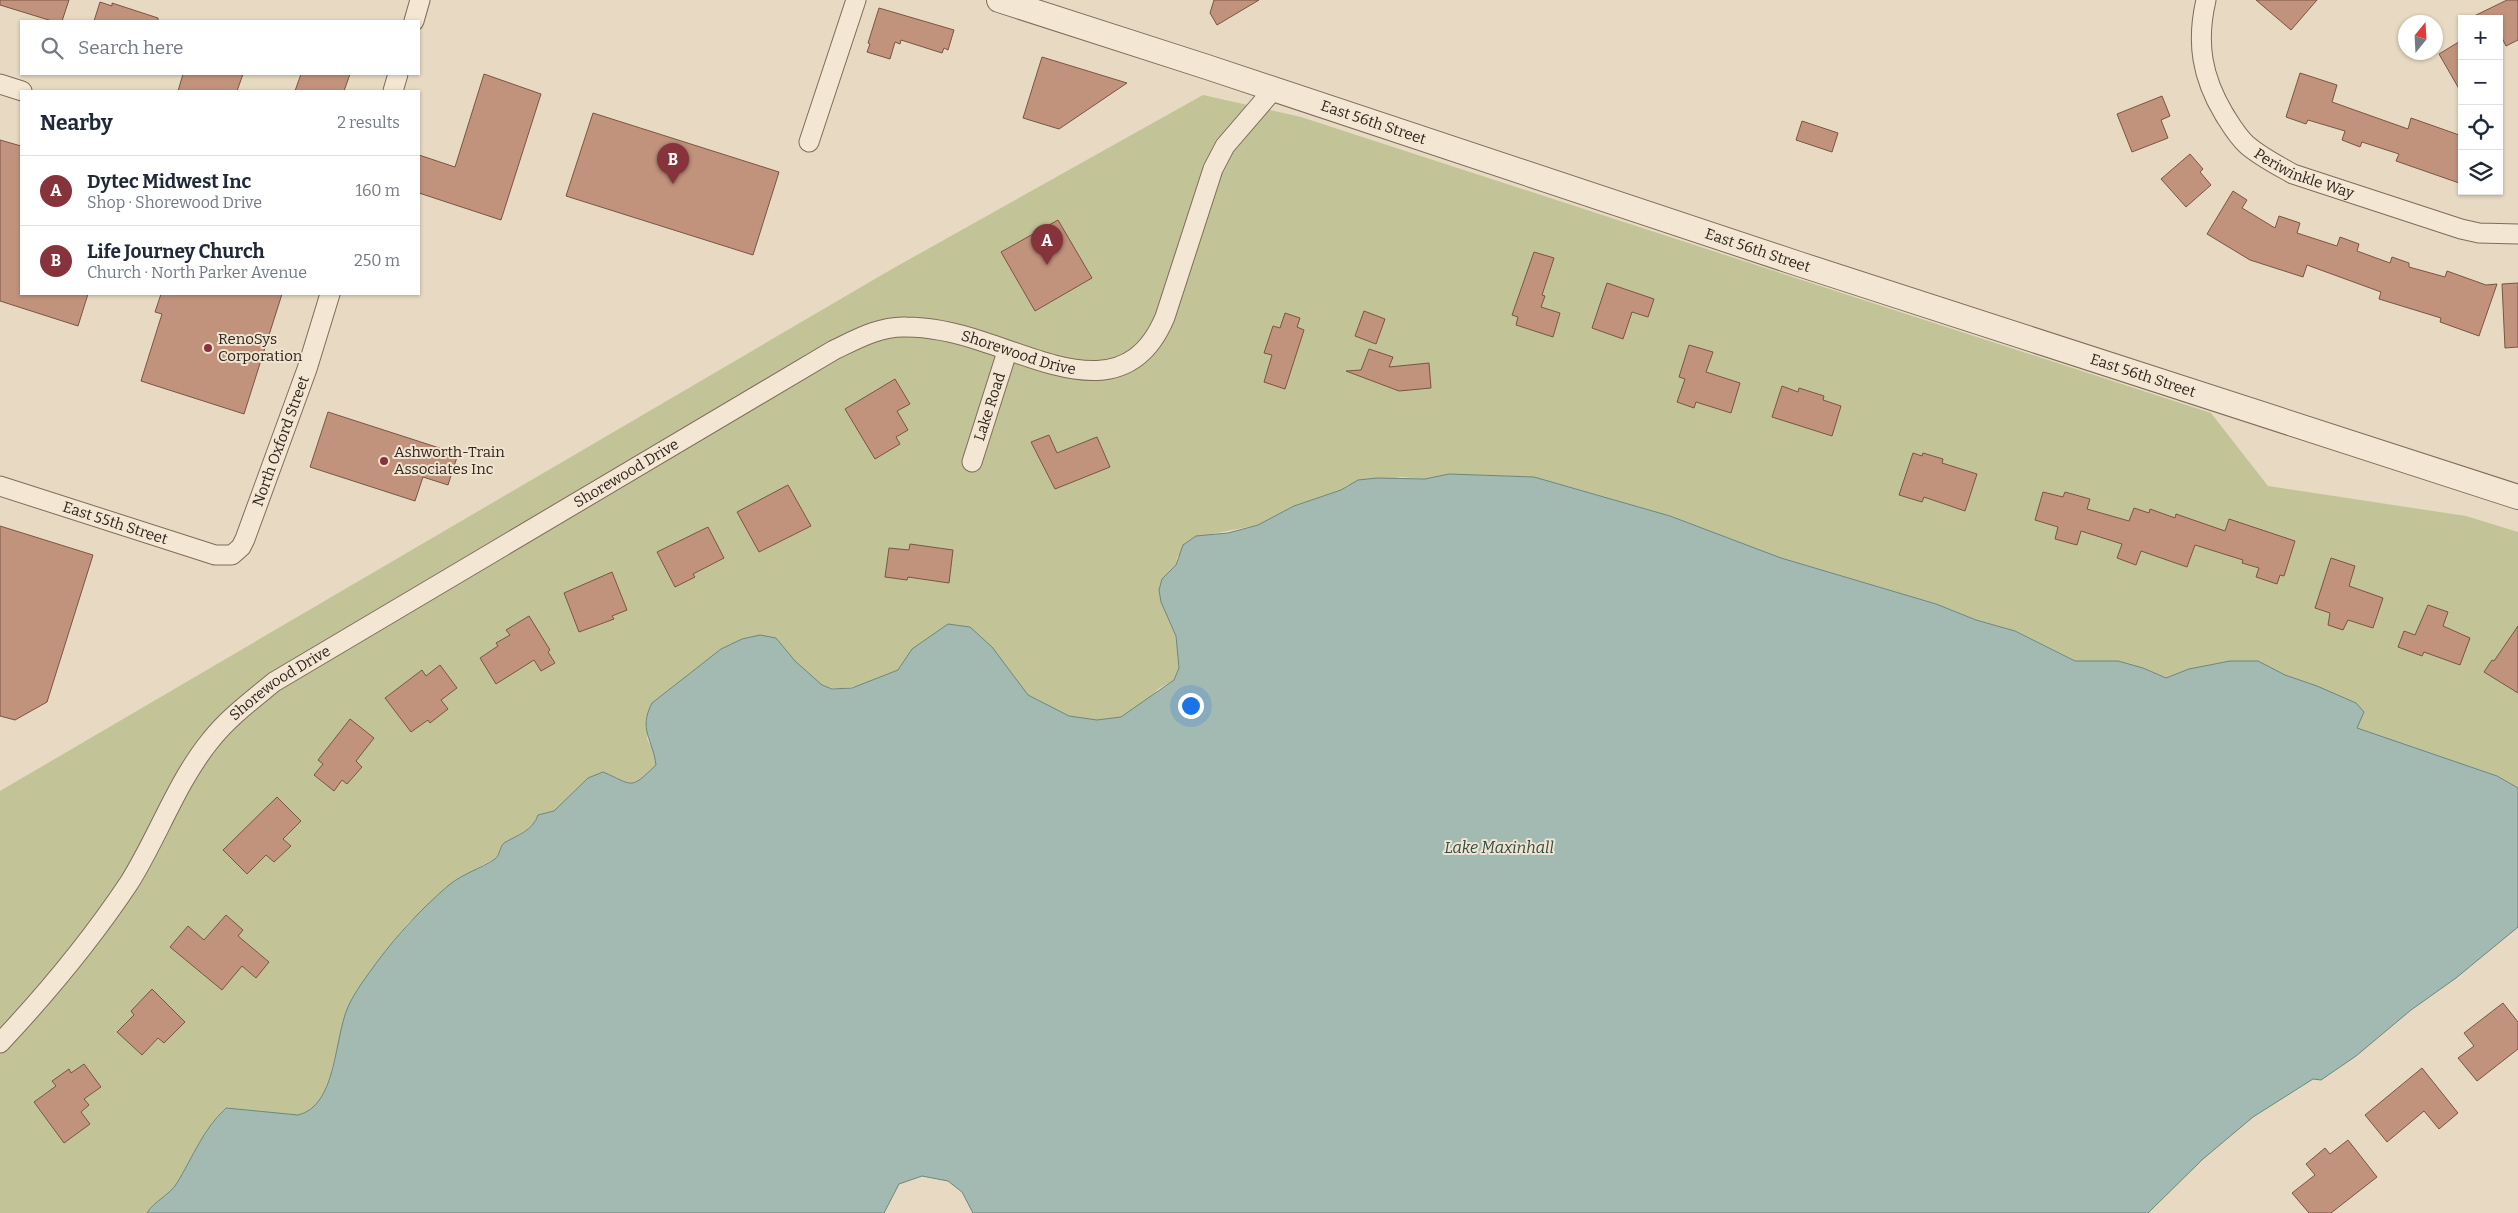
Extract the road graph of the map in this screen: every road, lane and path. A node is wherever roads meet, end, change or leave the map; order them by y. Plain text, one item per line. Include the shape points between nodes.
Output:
1 (420, 0) edge
2 (856, 0) edge
3 (999, 0) edge
4 (2206, 0) edge
5 (414, 20) edge
6 (398, 75) edge
7 (0, 84) edge
8 (1274, 89) junction
9 (20, 90) edge
10 (393, 90) edge
11 (809, 142) dead end
12 (2518, 234) edge
13 (330, 295) edge
14 (1007, 352) junction
15 (972, 462) dead end
16 (0, 486) edge
17 (2518, 497) edge
18 (232, 555) joint
19 (0, 1043) edge

1 - 5 street
2 - 11 street
3 - 8 street, East 56th Street
4 - 12 street, Periwinkle Way via 2202,47 2211,92 2234,131 2268,161 2293,174 2461,229 2497,235
6 - 10 street
7 - 9 street
8 - 14 street, Shorewood Drive via 1230,141 1216,163 1165,317 1159,332 1142,354 1121,368 1094,371 1066,368
8 - 17 street, East 56th Street via 1789,261
13 - 18 street, North Oxford Street via 307,370 245,539
14 - 15 street, Lake Road
14 - 19 street, Shorewood Drive via 982,341 922,328 888,328 855,340 274,682 209,741 192,765 140,864 113,906 68,965
16 - 18 street, East 55th Street via 215,555

